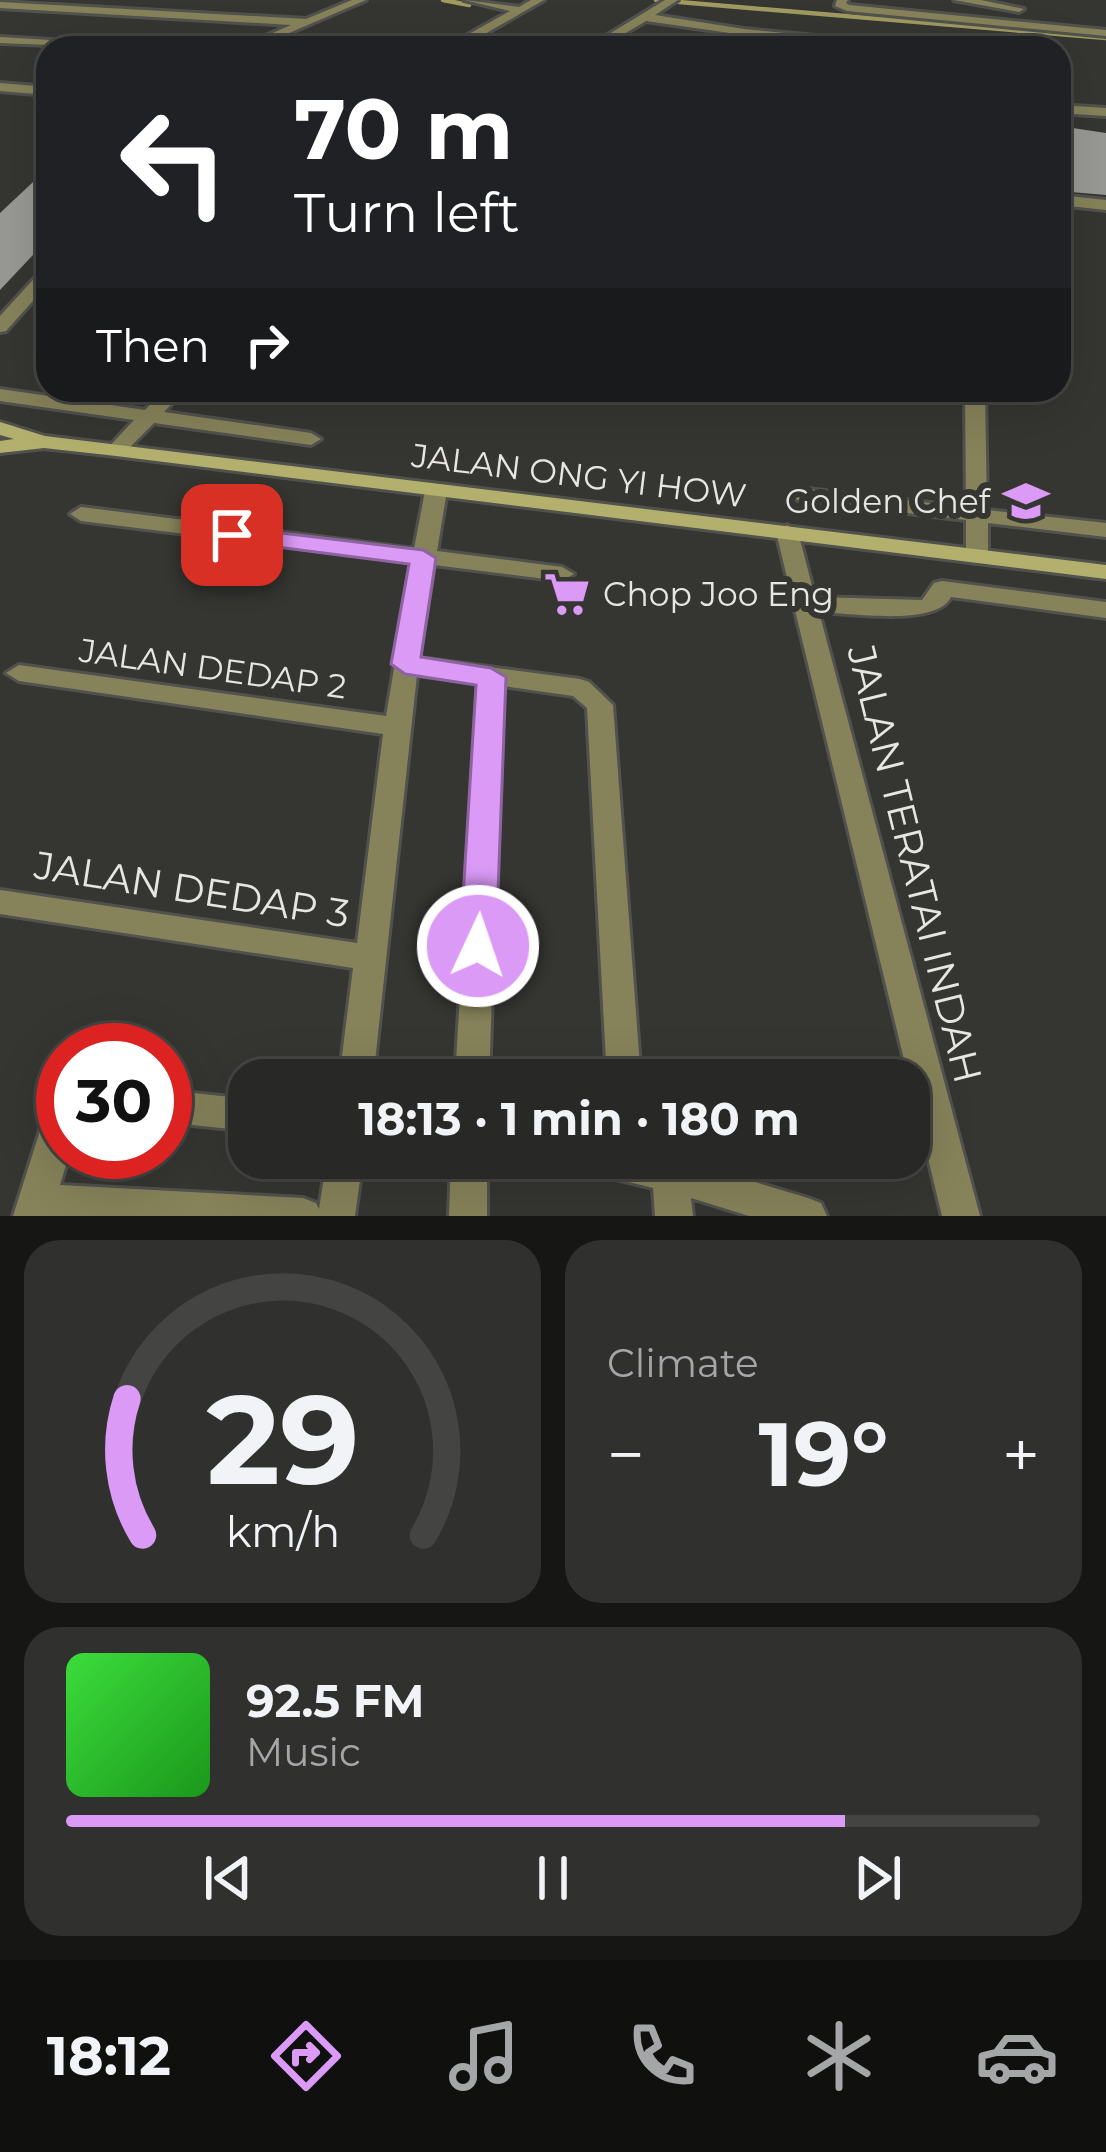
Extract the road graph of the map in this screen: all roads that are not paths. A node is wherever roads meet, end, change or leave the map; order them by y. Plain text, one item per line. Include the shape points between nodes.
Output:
1 (361, 0) edge
2 (470, 0) edge
3 (539, 0) edge
4 (674, 0) edge
5 (843, 0) edge
6 (959, 0) edge
7 (1024, 4) edge
8 (0, 5) edge
9 (519, 10) junction
10 (645, 17) junction
11 (305, 22) junction
12 (1002, 23) junction
13 (1106, 33) edge
14 (272, 36) edge
15 (470, 36) edge
16 (613, 36) edge
17 (791, 36) edge
18 (0, 40) edge
19 (36, 42) edge
20 (0, 87) edge
21 (36, 90) edge
22 (1071, 110) edge
23 (1106, 112) edge
24 (1071, 201) edge
25 (1106, 205) edge
26 (36, 295) edge
27 (0, 327) edge
28 (0, 395) edge
29 (36, 401) edge
30 (45, 402) edge
31 (163, 402) edge
32 (975, 402) edge
33 (148, 418) junction
34 (0, 428) edge
35 (311, 439) dead end
36 (44, 442) junction
37 (0, 447) edge
38 (116, 450) junction
39 (436, 491) junction
40 (798, 494) dead end
41 (82, 514) dead end
42 (976, 515) junction
43 (1106, 530) edge
44 (787, 532) junction
45 (942, 552) junction
46 (977, 556) junction
47 (423, 558) junction
48 (1106, 572) edge
49 (562, 574) dead end
50 (942, 588) junction
51 (805, 604) junction
52 (1106, 610) edge
53 (405, 664) junction
54 (19, 674) dead end
55 (491, 677) junction
56 (399, 728) junction
57 (0, 902) edge
58 (371, 958) junction
59 (359, 1059) edge
60 (473, 1059) edge
61 (623, 1059) edge
62 (192, 1109) edge
63 (228, 1113) edge
64 (43, 1179) edge
65 (342, 1179) edge
66 (469, 1179) edge
67 (670, 1179) edge
68 (686, 1179) edge
69 (34, 1209) edge
70 (303, 1216) edge
71 (336, 1216) edge
72 (468, 1216) edge
73 (674, 1216) edge
74 (808, 1216) edge
75 (961, 1216) edge

1 - 11 street
2 - 9 street
3 - 9 street
4 - 10 street
5 - 12 street via 847,8
6 - 7 street
7 - 12 street
8 - 11 street
9 - 15 street
10 - 16 street
10 - 17 street
11 - 14 street
12 - 13 street
18 - 19 street
20 - 21 street
22 - 23 street
24 - 25 street
26 - 27 street
28 - 29 street
30 - 33 street
31 - 33 street
32 - 42 street
33 - 35 street
33 - 38 street
34 - 36 main road, JALAN ONG YI HOW
36 - 37 main road, JALAN ONG YI HOW
36 - 38 main road, JALAN ONG YI HOW
38 - 39 main road, JALAN ONG YI HOW
39 - 44 main road, JALAN ONG YI HOW
39 - 47 street
40 - 42 street
41 - 47 street
42 - 43 street
42 - 46 street
44 - 45 main road, JALAN ONG YI HOW
44 - 51 street, JALAN TERATAI INDAH
45 - 46 main road, JALAN ONG YI HOW
45 - 50 street
46 - 48 main road, JALAN ONG YI HOW
47 - 49 street
47 - 53 street
50 - 51 street via 926,608
50 - 52 street
51 - 75 street, JALAN TERATAI INDAH
53 - 55 street
53 - 56 street
54 - 56 street, JALAN DEDAP 2
55 - 60 street
55 - 61 street via 580,688 600,705
56 - 58 street
57 - 58 street, JALAN DEDAP 3
58 - 59 street
62 - 63 street
64 - 69 street
65 - 71 street
66 - 72 street
67 - 73 street
68 - 74 street
69 - 70 street

